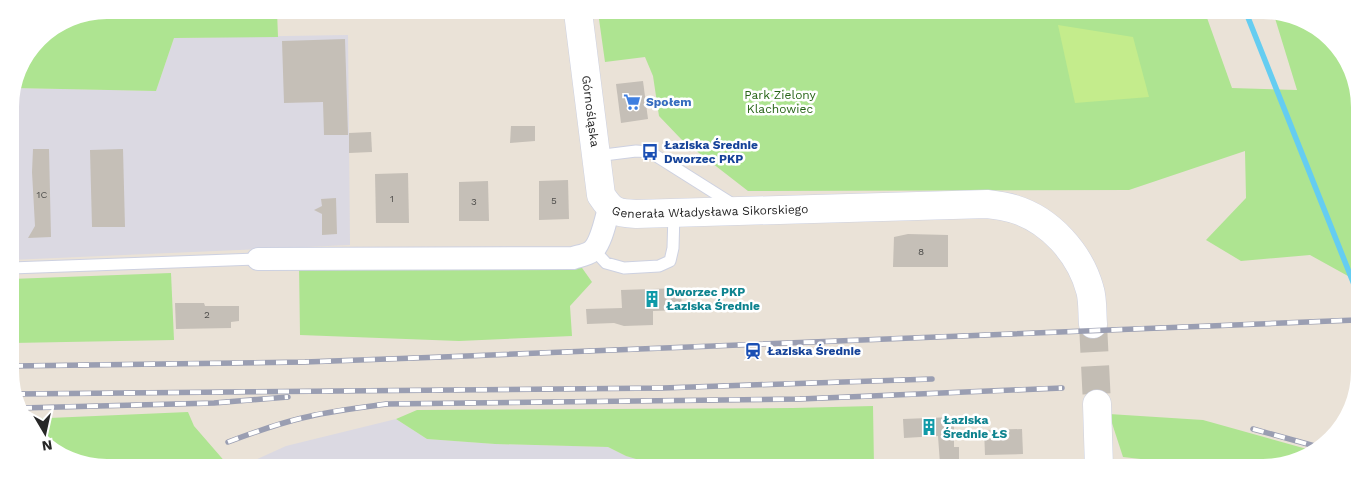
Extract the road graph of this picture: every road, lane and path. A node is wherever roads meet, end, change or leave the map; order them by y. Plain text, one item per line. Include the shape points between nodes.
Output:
1 (579, 19) edge
2 (596, 156) junction
3 (609, 208) junction
4 (742, 210) junction
5 (674, 213) junction
6 (594, 250) junction
7 (258, 259) joint
8 (19, 268) edge
9 (1093, 324) tunnel mouth
10 (1096, 404) tunnel mouth
11 (1099, 459) edge

1 - 2 street, Górnośląska
2 - 3 street, Górnośląska via 601,195
2 - 4 lane via 650,152
3 - 5 street, Generała Władysława Sikorskiego via 620,213
3 - 6 street, Generała Władysława Sikorskiego
4 - 5 street, Generała Władysława Sikorskiego
4 - 9 street, Generała Władysława Sikorskiego via 988,204 1015,209 1044,223 1076,257 1090,290
5 - 6 lane via 670,261 660,266 624,268 606,263
6 - 7 street via 573,258
7 - 8 lane
10 - 11 street

